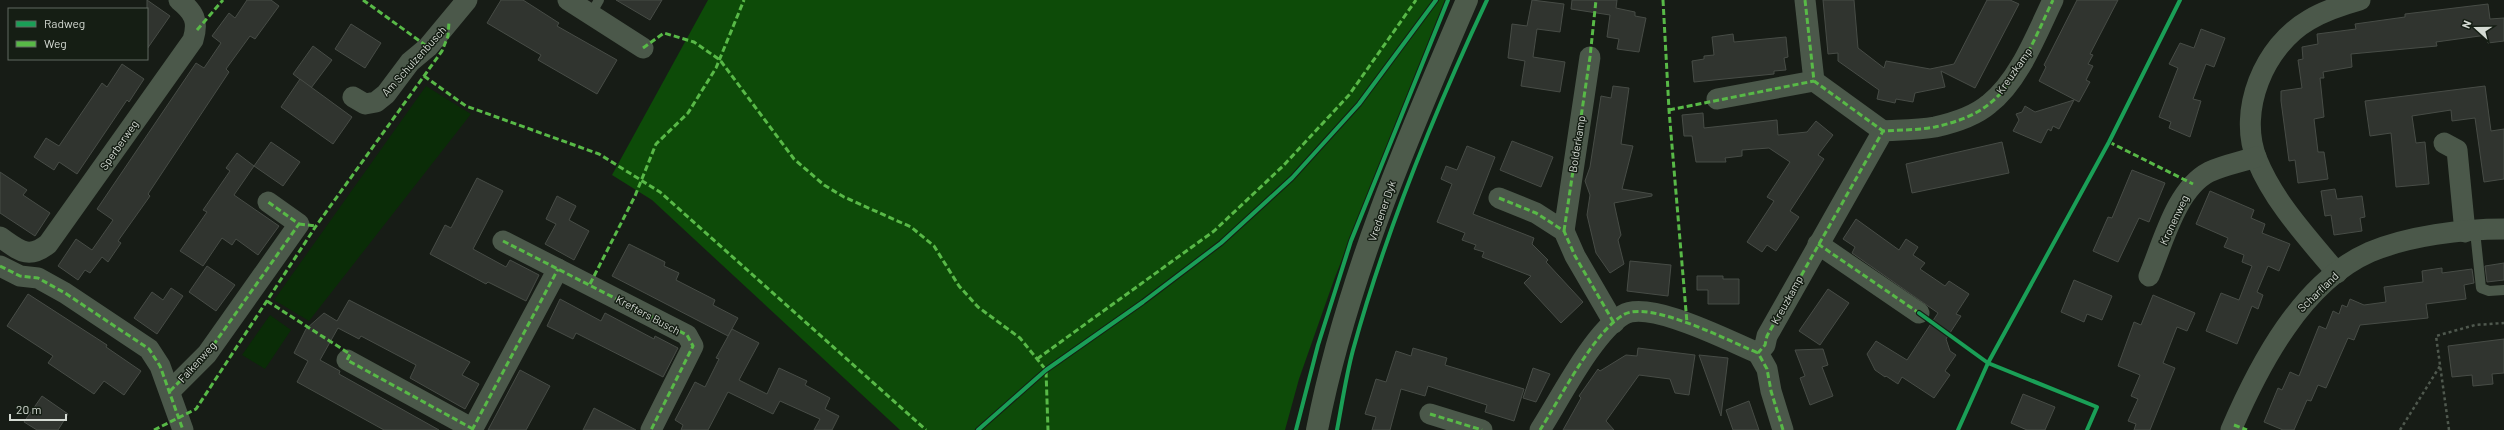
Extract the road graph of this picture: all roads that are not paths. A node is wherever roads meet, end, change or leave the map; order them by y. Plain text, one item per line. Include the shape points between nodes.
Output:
1 (179, 0) edge
2 (467, 0) edge
3 (568, 0) edge
4 (1467, 0) edge
5 (1806, 0) edge
6 (2053, 0) edge
7 (2360, 0) edge
8 (595, 7) edge
9 (643, 48) dead end
10 (1590, 57) dead end
11 (1814, 82) junction
12 (353, 97) dead end
13 (1717, 99) dead end
14 (1883, 132) junction
15 (2444, 143) dead end
16 (2256, 158) junction
17 (1499, 198) dead end
18 (268, 202) dead end
19 (2504, 229) edge
20 (1564, 231) junction
21 (2470, 232) junction
22 (0, 238) edge
23 (504, 241) dead end
24 (1818, 244) junction
25 (26, 253) junction
26 (558, 269) junction
27 (6, 270) edge
28 (2337, 273) junction
29 (2149, 276) dead end
30 (2504, 290) edge
31 (1919, 313) dead end
32 (1614, 323) junction
33 (1763, 345) junction
34 (347, 360) dead end
35 (170, 390) junction
36 (1430, 414) dead end
37 (472, 429) edge
38 (183, 430) edge
39 (651, 430) edge
40 (1316, 430) edge
41 (1482, 430) edge
42 (1540, 430) edge
43 (1783, 430) edge
44 (2231, 430) edge

1 - 25 street, Sperberweg via 190,9 196,19 193,40 48,244 38,252
2 - 12 street, Am Schulzenbusch via 428,47 410,62 386,94 376,102 364,104
3 - 8 street
4 - 40 main road, Vredener Dyk via 1407,140 1354,290 1325,389
5 - 11 street
6 - 14 street, Kreuzkamp via 2030,48 2009,81 1989,104 1964,118 1935,127
7 - 16 street via 2308,20 2281,44 2265,65 2254,93 2250,126
8 - 9 street
10 - 20 street, Bolderkamp
11 - 13 street
11 - 14 street
14 - 24 street, Kreuzkamp
15 - 21 street via 2457,150
16 - 28 street via 2276,196
16 - 29 street, Kronenweg via 2208,173 2193,184 2177,209
17 - 20 street via 1536,213
18 - 35 street, Falkenweg via 299,224 207,354
19 - 21 street, Scharfland
20 - 32 street via 1575,256
21 - 28 street, Scharfland via 2394,243 2369,252
21 - 30 lane via 2481,288 2489,291
22 - 25 street
23 - 26 street, Krefters Busch
24 - 31 street
24 - 33 street, Kreuzkamp
25 - 27 street
26 - 37 street
26 - 39 street, Krefters Busch via 675,329 687,336 693,346
27 - 35 street, Falkenweg via 38,278 50,284 135,338 149,349 157,360
28 - 44 street, Scharfland via 2292,318 2256,377
32 - 33 street via 1624,314 1639,312 1665,315
32 - 42 street via 1599,337
33 - 43 street via 1771,391
34 - 37 street
35 - 38 street
36 - 41 street

